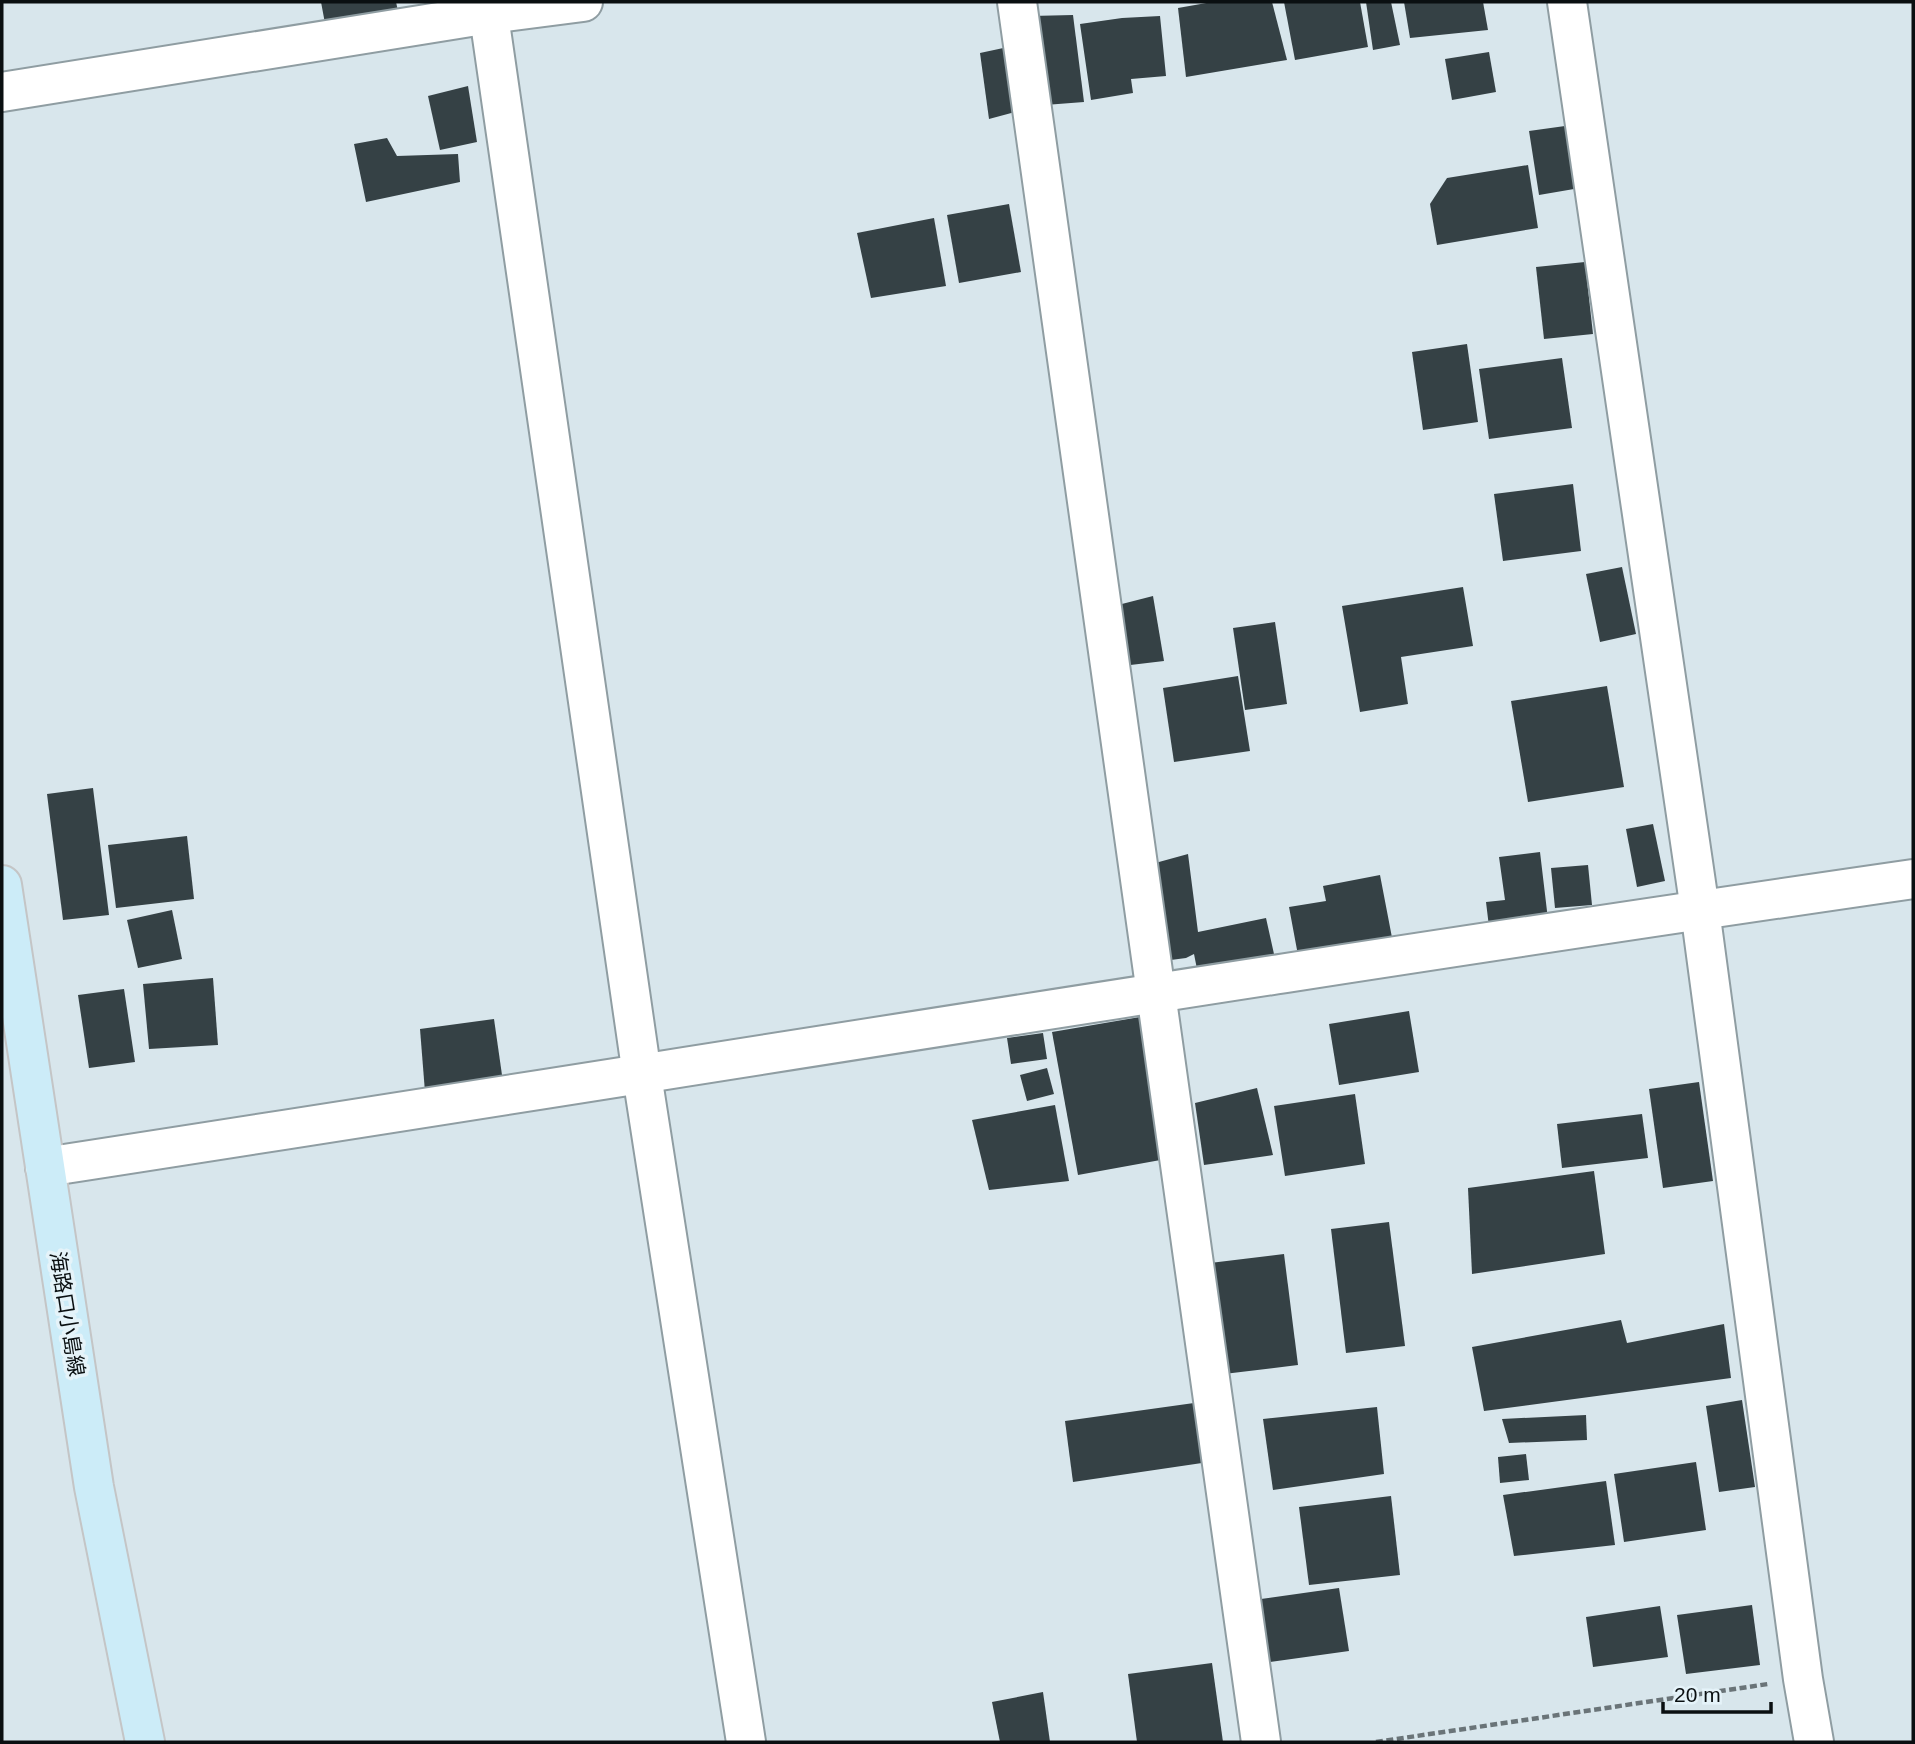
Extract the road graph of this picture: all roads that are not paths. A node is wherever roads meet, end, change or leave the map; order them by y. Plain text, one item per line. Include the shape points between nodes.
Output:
1 (583, 2) edge
2 (1017, 2) edge
3 (1567, 2) edge
4 (488, 8) edge
5 (2, 92) edge
6 (1913, 879) edge
7 (2, 885) edge
8 (1700, 910) junction
9 (1155, 993) junction
10 (642, 1075) junction
11 (17, 1087) edge
12 (44, 1167) junction
13 (145, 1742) edge
14 (746, 1742) edge
15 (1261, 1742) edge
16 (1814, 1742) edge

1 - 4 street
2 - 9 street
3 - 8 street
4 - 5 street
4 - 10 street
6 - 8 street
7 - 11 main road, 海路口小島線
8 - 9 street
8 - 16 street
9 - 10 street
9 - 15 street
10 - 12 street
10 - 14 street
11 - 12 main road, 海路口小島線
12 - 13 main road, 海路口小島線 via 94,1487

